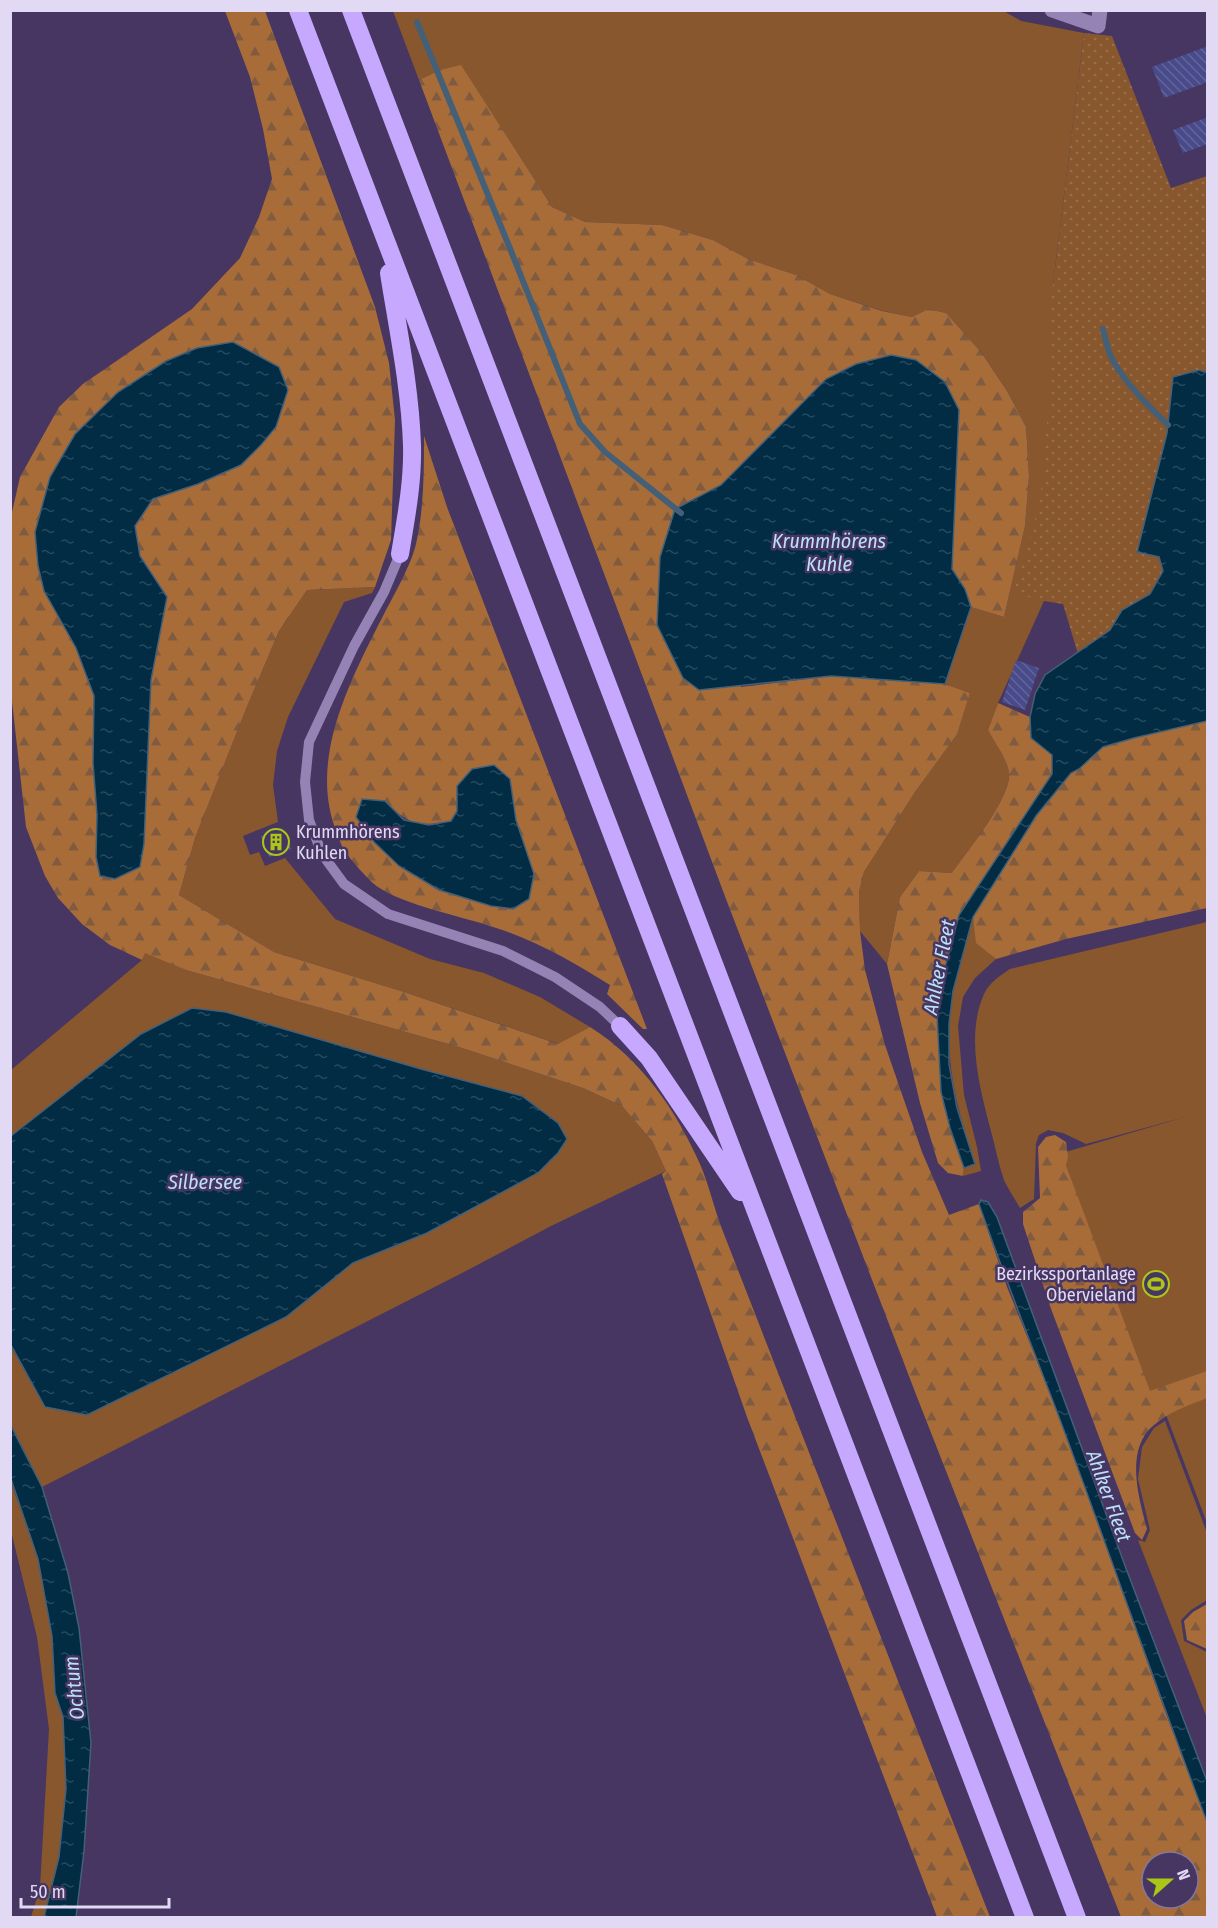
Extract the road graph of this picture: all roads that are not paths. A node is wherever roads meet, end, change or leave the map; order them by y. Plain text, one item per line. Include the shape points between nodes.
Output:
1 (298, 10) edge
2 (351, 10) edge
3 (1052, 10) edge
4 (1100, 10) edge
5 (383, 235) junction
6 (399, 554) joint
7 (620, 1026) joint
8 (758, 1220) junction
9 (1024, 1917) edge
10 (1077, 1917) edge

1 - 5 highway
2 - 10 highway
3 - 4 street via 1098,26
5 - 6 highway via 408,391 412,446 409,503
5 - 8 highway
6 - 7 lane via 309,741 305,782 309,820 322,854 344,884 388,914 503,951 555,977 600,1007
7 - 8 highway via 649,1058
8 - 9 highway

